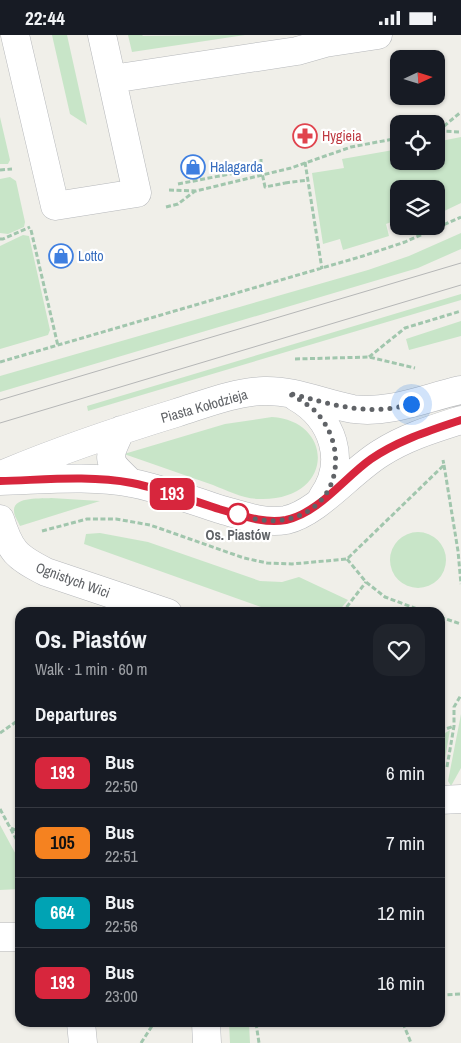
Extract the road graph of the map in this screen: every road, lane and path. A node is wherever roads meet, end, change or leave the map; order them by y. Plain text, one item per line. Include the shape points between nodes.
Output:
1 (15, 35) edge
2 (102, 35) edge
3 (378, 35) edge
4 (112, 79) junction
5 (461, 112) edge
6 (445, 125) edge
7 (445, 131) edge
8 (461, 132) edge
9 (390, 140) edge
10 (261, 159) dead end
11 (306, 162) junction
12 (261, 168) junction
13 (18, 169) dead end
14 (0, 170) edge
15 (308, 180) junction
16 (178, 184) dead end
17 (175, 189) dead end
18 (196, 191) junction
19 (178, 204) dead end
20 (55, 206) junction
21 (461, 217) edge
22 (445, 223) edge
23 (31, 227) junction
24 (417, 235) edge
25 (1, 240) edge
26 (322, 269) junction
27 (461, 311) edge
28 (58, 346) junction
29 (368, 357) dead end
30 (0, 362) edge
31 (461, 391) edge
32 (288, 393) junction
33 (461, 420) edge
34 (121, 430) junction
35 (444, 465) dead end
36 (0, 476) edge
37 (0, 481) edge
38 (131, 483) junction
39 (320, 502) junction
40 (0, 519) edge
41 (346, 559) dead end
42 (366, 582) junction
43 (461, 584) edge
44 (150, 607) edge
45 (347, 607) edge
46 (412, 607) edge
47 (445, 619) edge
48 (461, 625) edge
49 (461, 695) edge
50 (15, 722) edge
51 (454, 726) junction
52 (445, 729) edge
53 (0, 733) edge
54 (445, 774) edge
55 (461, 799) edge
56 (445, 800) edge
57 (0, 809) edge
58 (11, 828) junction
59 (15, 830) edge
60 (15, 836) edge
61 (0, 937) edge
62 (15, 937) edge
63 (461, 994) edge
64 (445, 995) edge
65 (81, 1027) edge
66 (151, 1027) edge
67 (206, 1027) edge
68 (257, 1027) edge
69 (405, 1027) edge
70 (82, 1043) edge
71 (141, 1043) edge
72 (207, 1043) edge
73 (259, 1043) edge
74 (411, 1043) edge

1 - 20 street
2 - 4 street
3 - 4 street
4 - 20 street via 137,193
5 - 6 path
7 - 8 path
9 - 11 path via 351,147
10 - 12 path
11 - 15 path
11 - 18 path
12 - 15 path, bridge via 265,187
12 - 16 path
13 - 14 path
15 - 26 path
17 - 18 path
18 - 19 path
20 - 23 path
21 - 22 path
23 - 25 path
23 - 28 path
24 - 26 path
26 - 28 path
27 - 29 path via 405,328
28 - 30 path
31 - 32 street, Piasta Kołodzieja via 381,410 354,409
32 - 34 street, Piasta Kołodzieja via 266,391 233,395
32 - 39 street, Piasta Kołodzieja via 315,411 335,445 335,471
33 - 39 street via 413,436 381,453
34 - 36 street, Piasta Kołodzieja
34 - 38 street via 110,451 112,465
35 - 43 path
37 - 38 street via 100,480
38 - 39 street via 259,520 287,519
40 - 44 street, Ognistych Wici via 10,547 30,564
41 - 42 path
42 - 45 path
42 - 46 path via 385,597
47 - 48 path
49 - 51 path via 454,707
50 - 53 path
51 - 52 path
51 - 54 path
55 - 56 street
57 - 58 path
58 - 59 path
58 - 60 path
61 - 62 street
63 - 64 path
65 - 70 street
66 - 71 path
67 - 72 street
68 - 73 path
69 - 74 path

